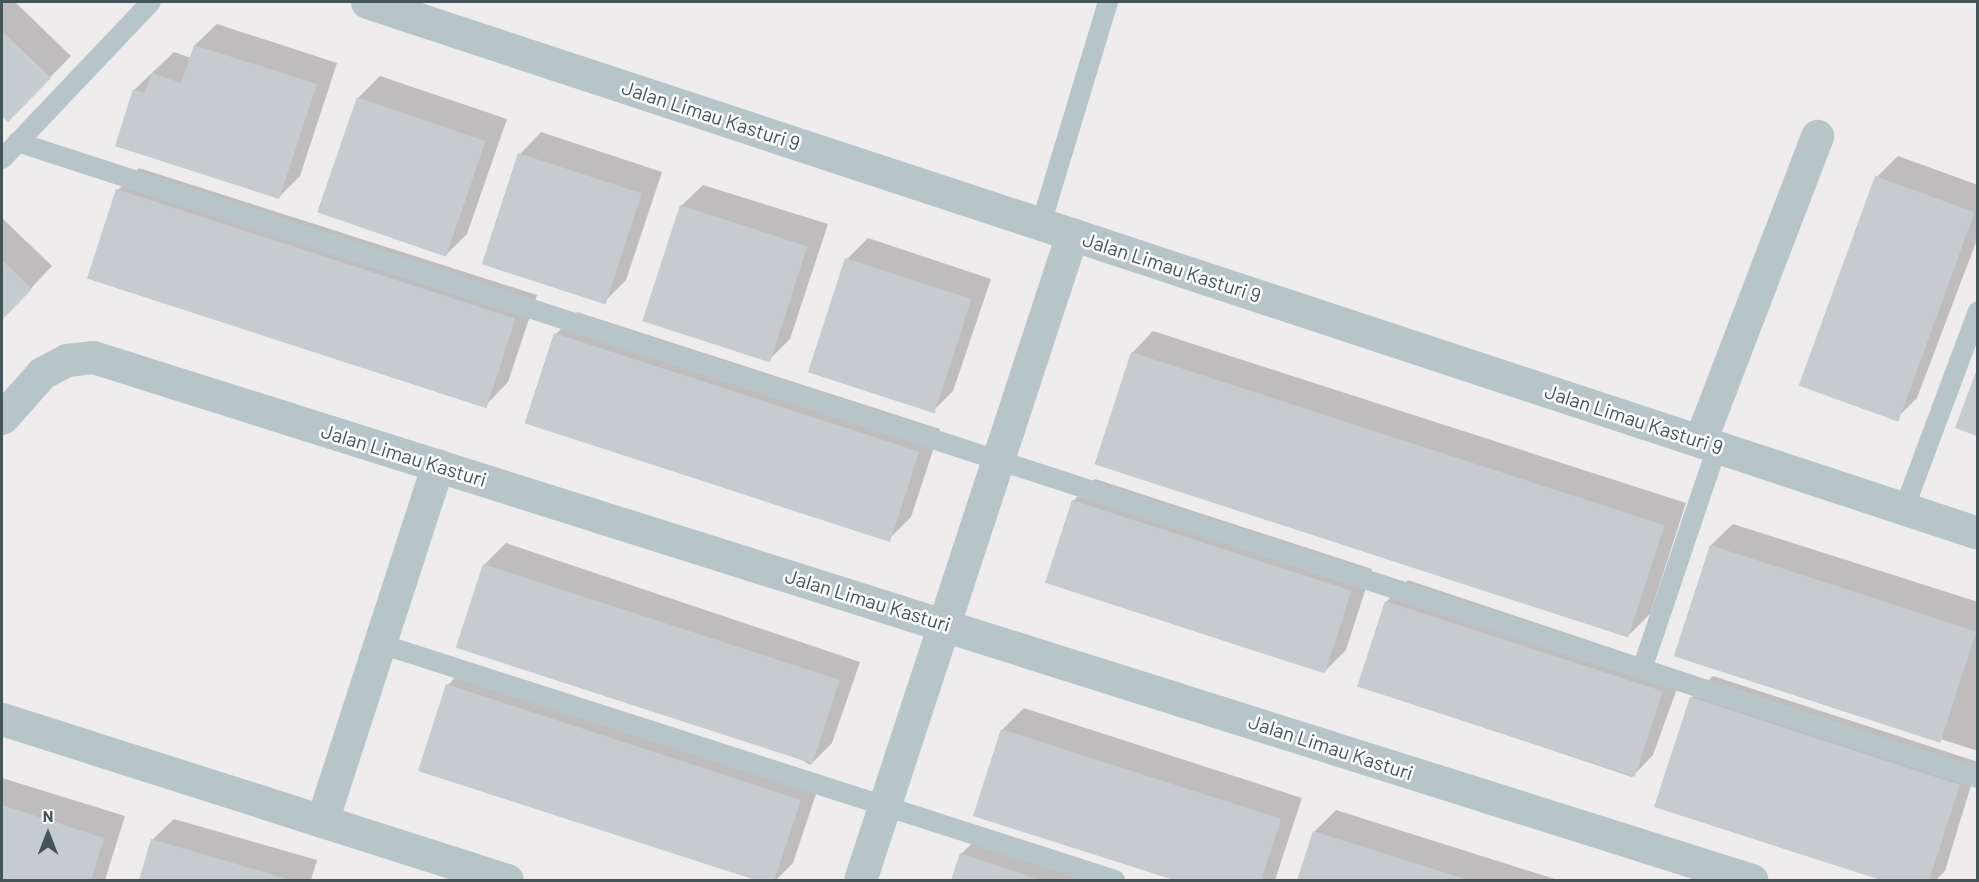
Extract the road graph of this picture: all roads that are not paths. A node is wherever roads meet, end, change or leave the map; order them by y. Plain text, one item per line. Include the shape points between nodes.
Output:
1 (151, 2) edge
2 (367, 2) edge
3 (1108, 2) edge
4 (1817, 136) dead end
5 (17, 142) junction
6 (2, 159) edge
7 (1041, 224) junction
8 (1072, 234) junction
9 (1977, 311) edge
10 (2, 418) edge
11 (1708, 444) junction
12 (998, 460) junction
13 (438, 465) junction
14 (1904, 509) junction
15 (1977, 533) edge
16 (944, 624) junction
17 (381, 644) junction
18 (1642, 669) junction
19 (2, 720) edge
20 (1977, 778) edge
21 (884, 807) junction
22 (322, 821) junction
23 (507, 880) edge
24 (860, 880) edge
25 (1115, 880) edge
26 (1752, 880) edge

1 - 5 lane
2 - 7 street, Jalan Limau Kasturi 9
3 - 7 lane
4 - 11 street
5 - 6 lane
5 - 12 lane
7 - 8 street, Jalan Limau Kasturi 9
8 - 11 street, Jalan Limau Kasturi 9
8 - 12 street
9 - 14 lane
10 - 13 street, Jalan Limau Kasturi via 42,373 66,360 93,357
11 - 14 street, Jalan Limau Kasturi 9
11 - 18 lane
12 - 16 street
12 - 18 lane
13 - 16 street, Jalan Limau Kasturi
13 - 17 street
14 - 15 street, Jalan Limau Kasturi 9
16 - 21 street
16 - 26 street, Jalan Limau Kasturi
17 - 21 lane
17 - 22 street
18 - 20 lane
19 - 22 street
21 - 24 street
21 - 25 lane
22 - 23 street

